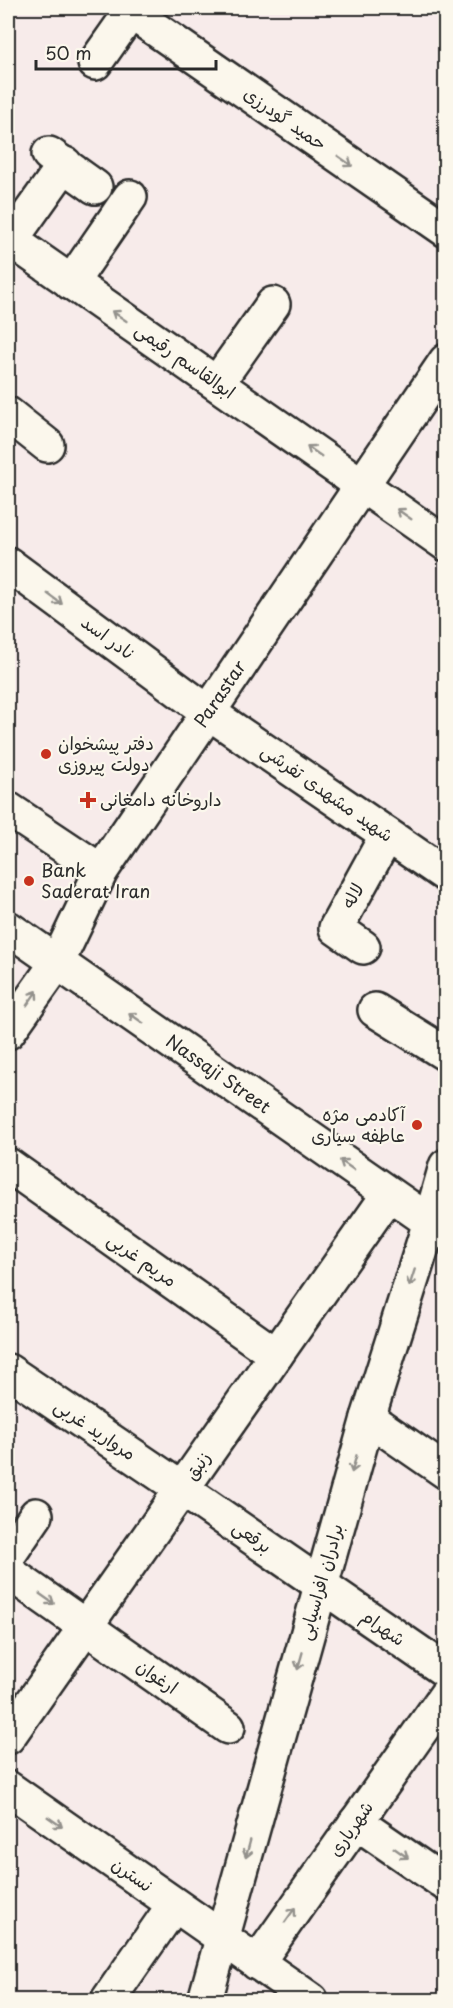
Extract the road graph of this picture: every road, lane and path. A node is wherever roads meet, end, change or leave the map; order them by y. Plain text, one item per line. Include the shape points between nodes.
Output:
1 (128, 10) edge
2 (95, 63) dead end
3 (95, 187) dead end
4 (130, 197) dead end
5 (446, 230) edge
6 (9, 239) edge
7 (71, 283) junction
8 (273, 304) dead end
9 (446, 362) edge
10 (217, 383) junction
11 (9, 419) edge
12 (47, 446) dead end
13 (362, 485) junction
14 (446, 544) edge
15 (8, 564) edge
16 (208, 712) junction
17 (8, 809) edge
18 (387, 835) junction
19 (101, 871) junction
20 (446, 875) edge
21 (8, 928) edge
22 (363, 947) dead end
23 (57, 963) junction
24 (375, 1010) dead end
25 (8, 1032) edge
26 (446, 1054) edge
27 (8, 1165) edge
28 (446, 1166) edge
29 (389, 1194) junction
30 (438, 1228) edge
31 (276, 1355) junction
32 (8, 1371) edge
33 (368, 1418) junction
34 (446, 1472) edge
35 (182, 1489) junction
36 (36, 1515) dead end
37 (8, 1556) edge
38 (8, 1572) edge
39 (321, 1584) junction
40 (86, 1626) junction
41 (446, 1671) edge
42 (446, 1695) edge
43 (228, 1727) dead end
44 (8, 1737) edge
45 (8, 1788) edge
46 (356, 1822) junction
47 (446, 1884) edge
48 (174, 1905) junction
49 (223, 1939) junction
50 (257, 1963) junction
51 (108, 2001) edge
52 (205, 2001) edge
53 (311, 2001) edge

1 - 2 street
1 -> 5 street, حمید گودرزی
3 - 6 street via 57,159
4 - 7 street
6 - 7 street, ابوالقاسم رقیمی
10 -> 7 street, ابوالقاسم رقیمی
8 - 10 street
9 - 13 street, Parastar
13 -> 10 street, ابوالقاسم رقیمی
11 - 12 street
14 -> 13 street, ابوالقاسم رقیمی
13 - 16 street, Parastar
15 -> 16 street, نادر اسد
16 - 18 street, شهید مشهدی تفرشی
16 - 19 street, Parastar
17 - 19 street
18 - 20 street, شهید مشهدی تفرشی
18 - 22 street, لاله via 336,928
19 - 23 street, Parastar
21 - 23 street, Nassaji Street
25 -> 23 street, Parastar
29 -> 23 street, Nassaji Street
24 - 26 street
27 - 31 street, مریم غربی
28 - 30 street, برادران افراسیابی
29 - 30 street, Nassaji Street
29 - 31 street, زنبق
30 -> 33 street, برادران افراسیابی
31 - 35 street, زنبق
32 - 35 street, مروارید غربی
33 - 34 street
33 -> 39 street, برادران افراسیابی
35 - 39 street, برقعی
35 - 40 street, زنبق
36 - 37 street
38 -> 40 street, ارغوان
39 - 41 street, شهرام
39 -> 49 street, برادران افراسیابی
40 - 43 street, ارغوان
40 - 44 street, زنبق
42 - 46 street, شهریاری
45 -> 48 street, نسترن
46 -> 47 street
50 -> 46 street, شهریاری
48 - 49 street, نسترن
48 - 51 street
49 - 50 street, نسترن
49 - 52 street, برادران افراسیابی
50 - 53 street, نسترن

